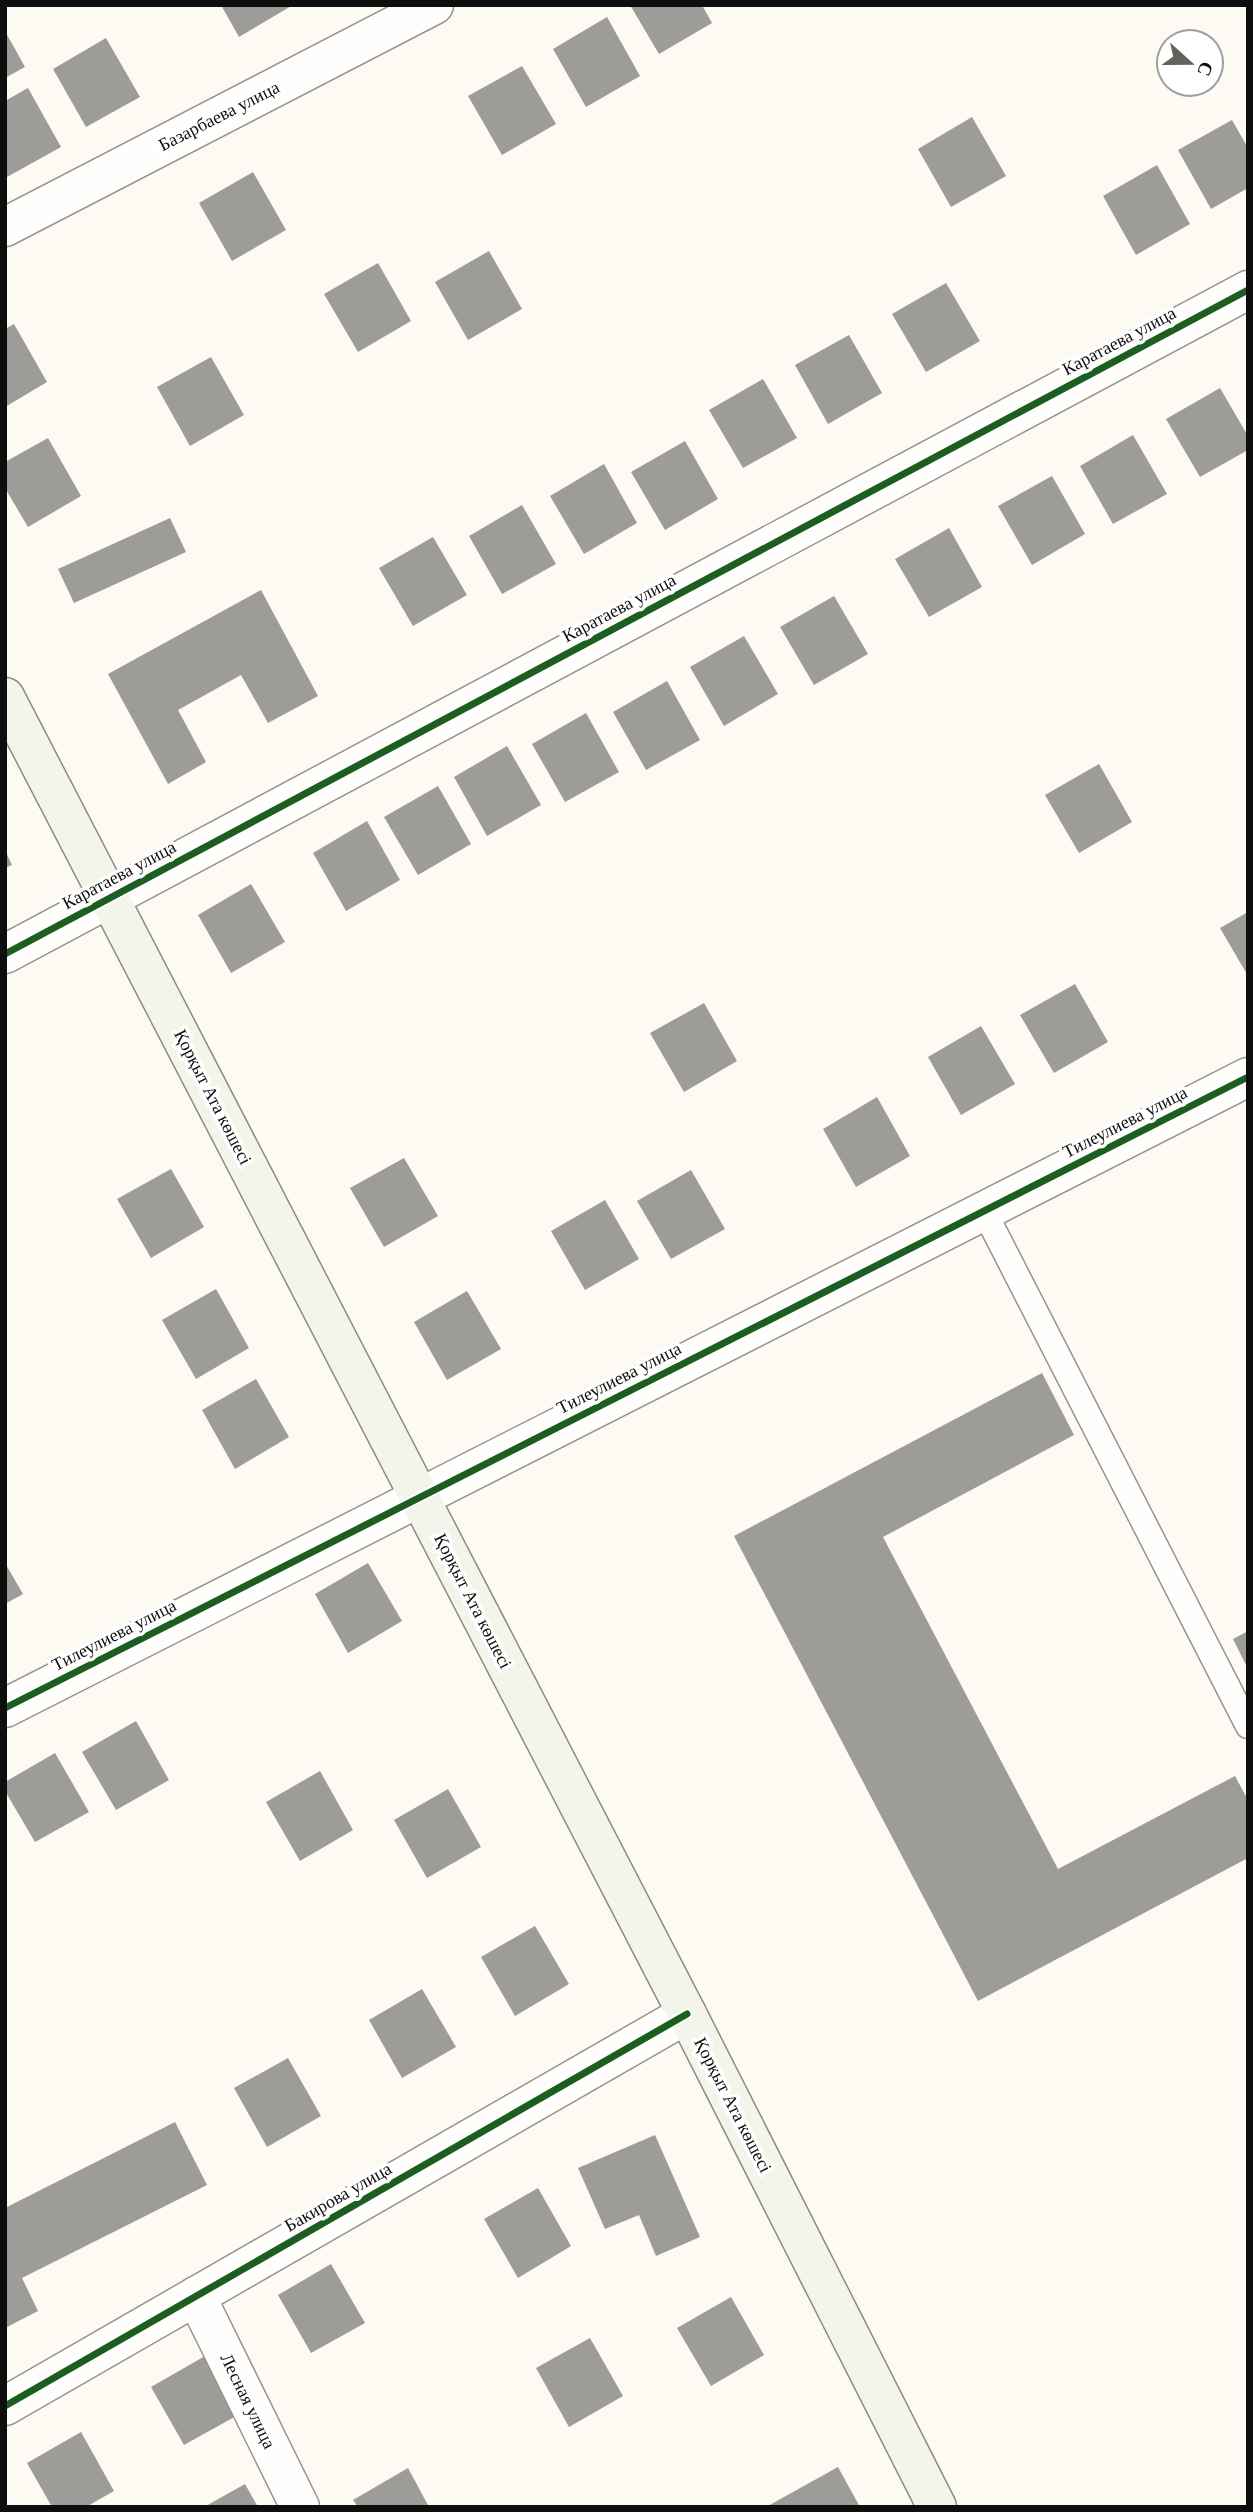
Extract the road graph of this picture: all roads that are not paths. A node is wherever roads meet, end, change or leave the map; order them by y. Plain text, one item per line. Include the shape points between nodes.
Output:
1 (434, 5) edge
2 (5, 227) edge
3 (1248, 290) edge
4 (5, 697) edge
5 (110, 898) junction
6 (5, 954) edge
7 (1248, 1077) edge
8 (984, 1211) junction
9 (420, 1497) junction
10 (5, 1707) edge
11 (1248, 1726) edge
12 (687, 2014) junction
13 (196, 2296) junction
14 (5, 2406) edge
15 (300, 2507) edge
16 (937, 2507) edge

1 - 2 street, Базарбаева улица
3 - 5 street, Каратаева улица
4 - 5 main road, Қорқыт Ата көшесі
5 - 6 street, Каратаева улица
5 - 9 main road, Қорқыт Ата көшесі
7 - 8 street, Тилеулиева улица
8 - 9 street, Тилеулиева улица
8 - 11 lane
9 - 10 street, Тилеулиева улица
9 - 12 main road, Қорқыт Ата көшесі
12 - 13 street, Бакирова улица
12 - 16 main road, Қорқыт Ата көшесі
13 - 14 street, Бакирова улица
13 - 15 street, Лесная улица

